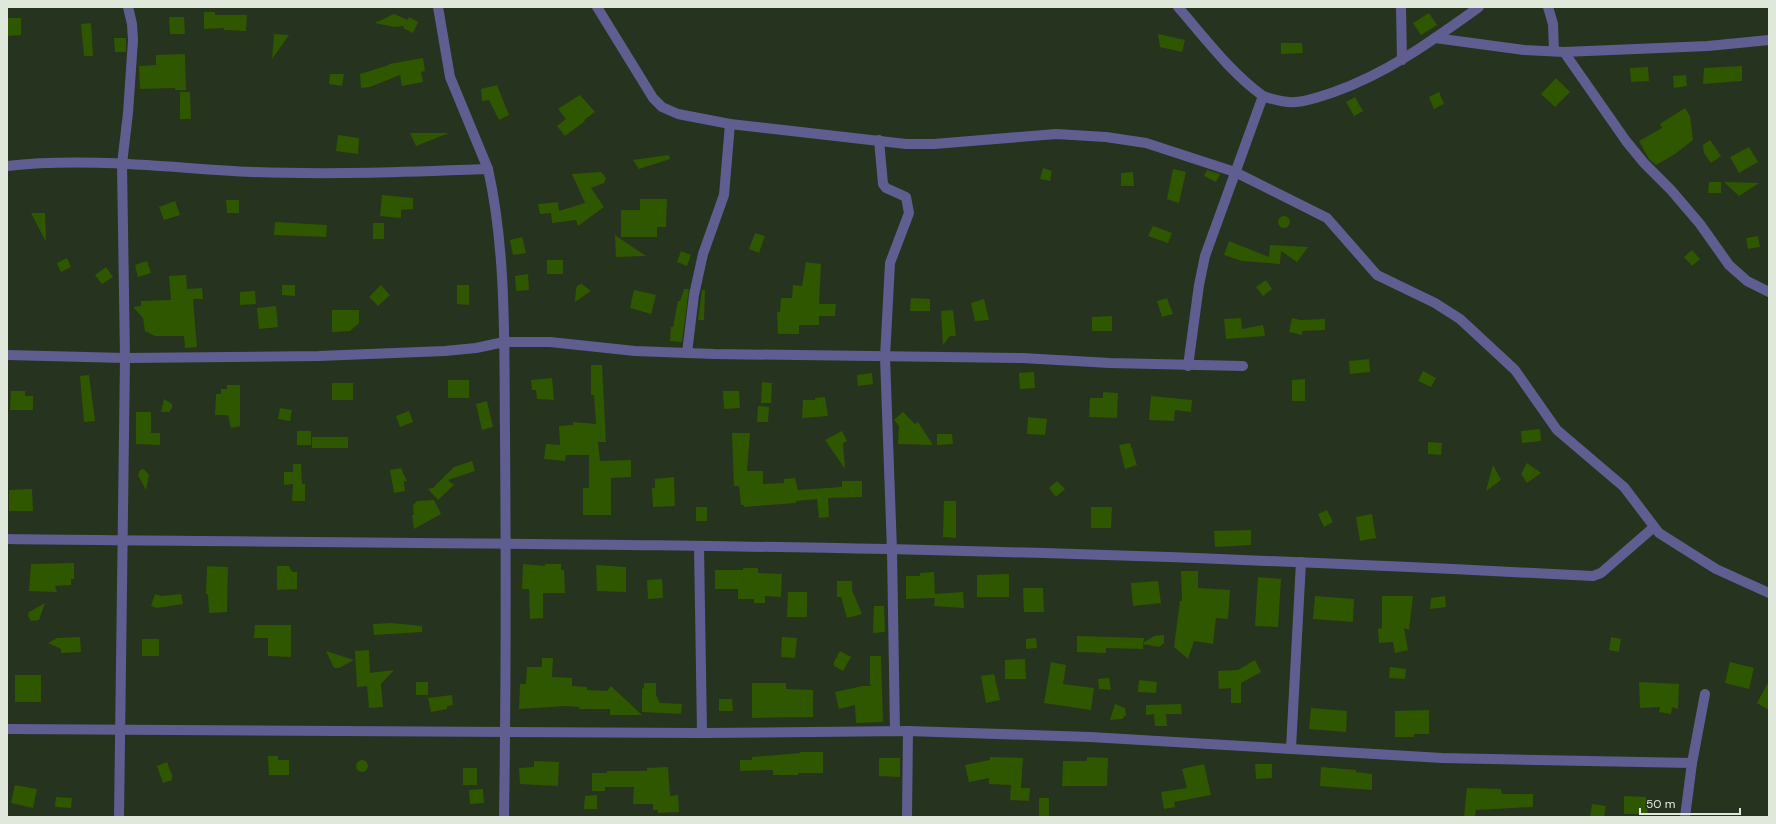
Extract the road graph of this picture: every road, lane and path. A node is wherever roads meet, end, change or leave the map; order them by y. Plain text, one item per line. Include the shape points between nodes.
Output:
1 (128, 7) edge
2 (438, 7) edge
3 (597, 7) edge
4 (1178, 7) edge
5 (1400, 7) edge
6 (1479, 7) edge
7 (1548, 7) edge
8 (1435, 38) junction
9 (1769, 40) edge
10 (1559, 52) junction
11 (1402, 60) junction
12 (1263, 96) junction
13 (730, 124) junction
14 (879, 140) junction
15 (122, 164) junction
16 (7, 166) edge
17 (488, 169) junction
18 (1235, 172) junction
19 (1769, 292) edge
20 (504, 342) junction
21 (687, 353) junction
22 (7, 355) edge
23 (884, 357) junction
24 (125, 358) junction
25 (1188, 366) junction
26 (1243, 366) dead end
27 (1654, 527) junction
28 (7, 539) edge
29 (124, 541) junction
30 (506, 543) junction
31 (700, 546) junction
32 (892, 550) junction
33 (1301, 562) junction
34 (1769, 593) edge
35 (1705, 694) dead end
36 (7, 729) edge
37 (120, 730) junction
38 (895, 731) junction
39 (908, 732) junction
40 (505, 733) junction
41 (702, 734) junction
42 (1291, 748) junction
43 (1692, 763) junction
44 (119, 817) edge
45 (504, 817) edge
46 (908, 817) edge
47 (1685, 817) edge

1 - 15 street via 133,40
2 - 17 street via 450,77
3 - 13 street via 653,98 662,107 678,114
4 - 12 street via 1228,65
5 - 11 street
6 - 8 street
7 - 10 street
8 - 10 street
8 - 11 street
9 - 10 street via 1708,46
10 - 19 street via 1626,142 1700,224 1729,265 1747,281
11 - 12 street via 1359,83 1321,96 1296,102
12 - 18 street
13 - 14 street
13 - 21 street via 724,195 703,254 694,295
14 - 18 street via 906,144 934,144 1056,134 1106,137 1146,143
14 - 23 street via 883,184 886,188 906,197 910,213 890,263
15 - 16 street via 53,161
15 - 17 street via 333,174
15 - 24 street
17 - 20 street via 494,196
18 - 25 street via 1205,256 1198,285
18 - 27 street via 1328,218 1377,275 1435,303 1460,319 1515,370 1557,430 1624,488
20 - 21 street via 550,342
20 - 24 street via 476,348 437,351 319,356
20 - 30 street
21 - 23 street
22 - 24 street
23 - 25 street via 1022,358
23 - 32 street
24 - 29 street
25 - 26 street
27 - 33 street via 1601,573 1593,576
27 - 34 street via 1668,541 1716,569
28 - 29 street
29 - 30 street
29 - 37 street
30 - 31 street
30 - 40 street
31 - 32 street
31 - 41 street
32 - 33 street
32 - 38 street
33 - 42 street
35 - 43 street
36 - 37 street
37 - 40 street
37 - 44 street
38 - 39 street
38 - 41 street
39 - 42 street via 1090,737
39 - 46 street
40 - 41 street
40 - 45 street
42 - 43 street via 1442,758
43 - 47 street

